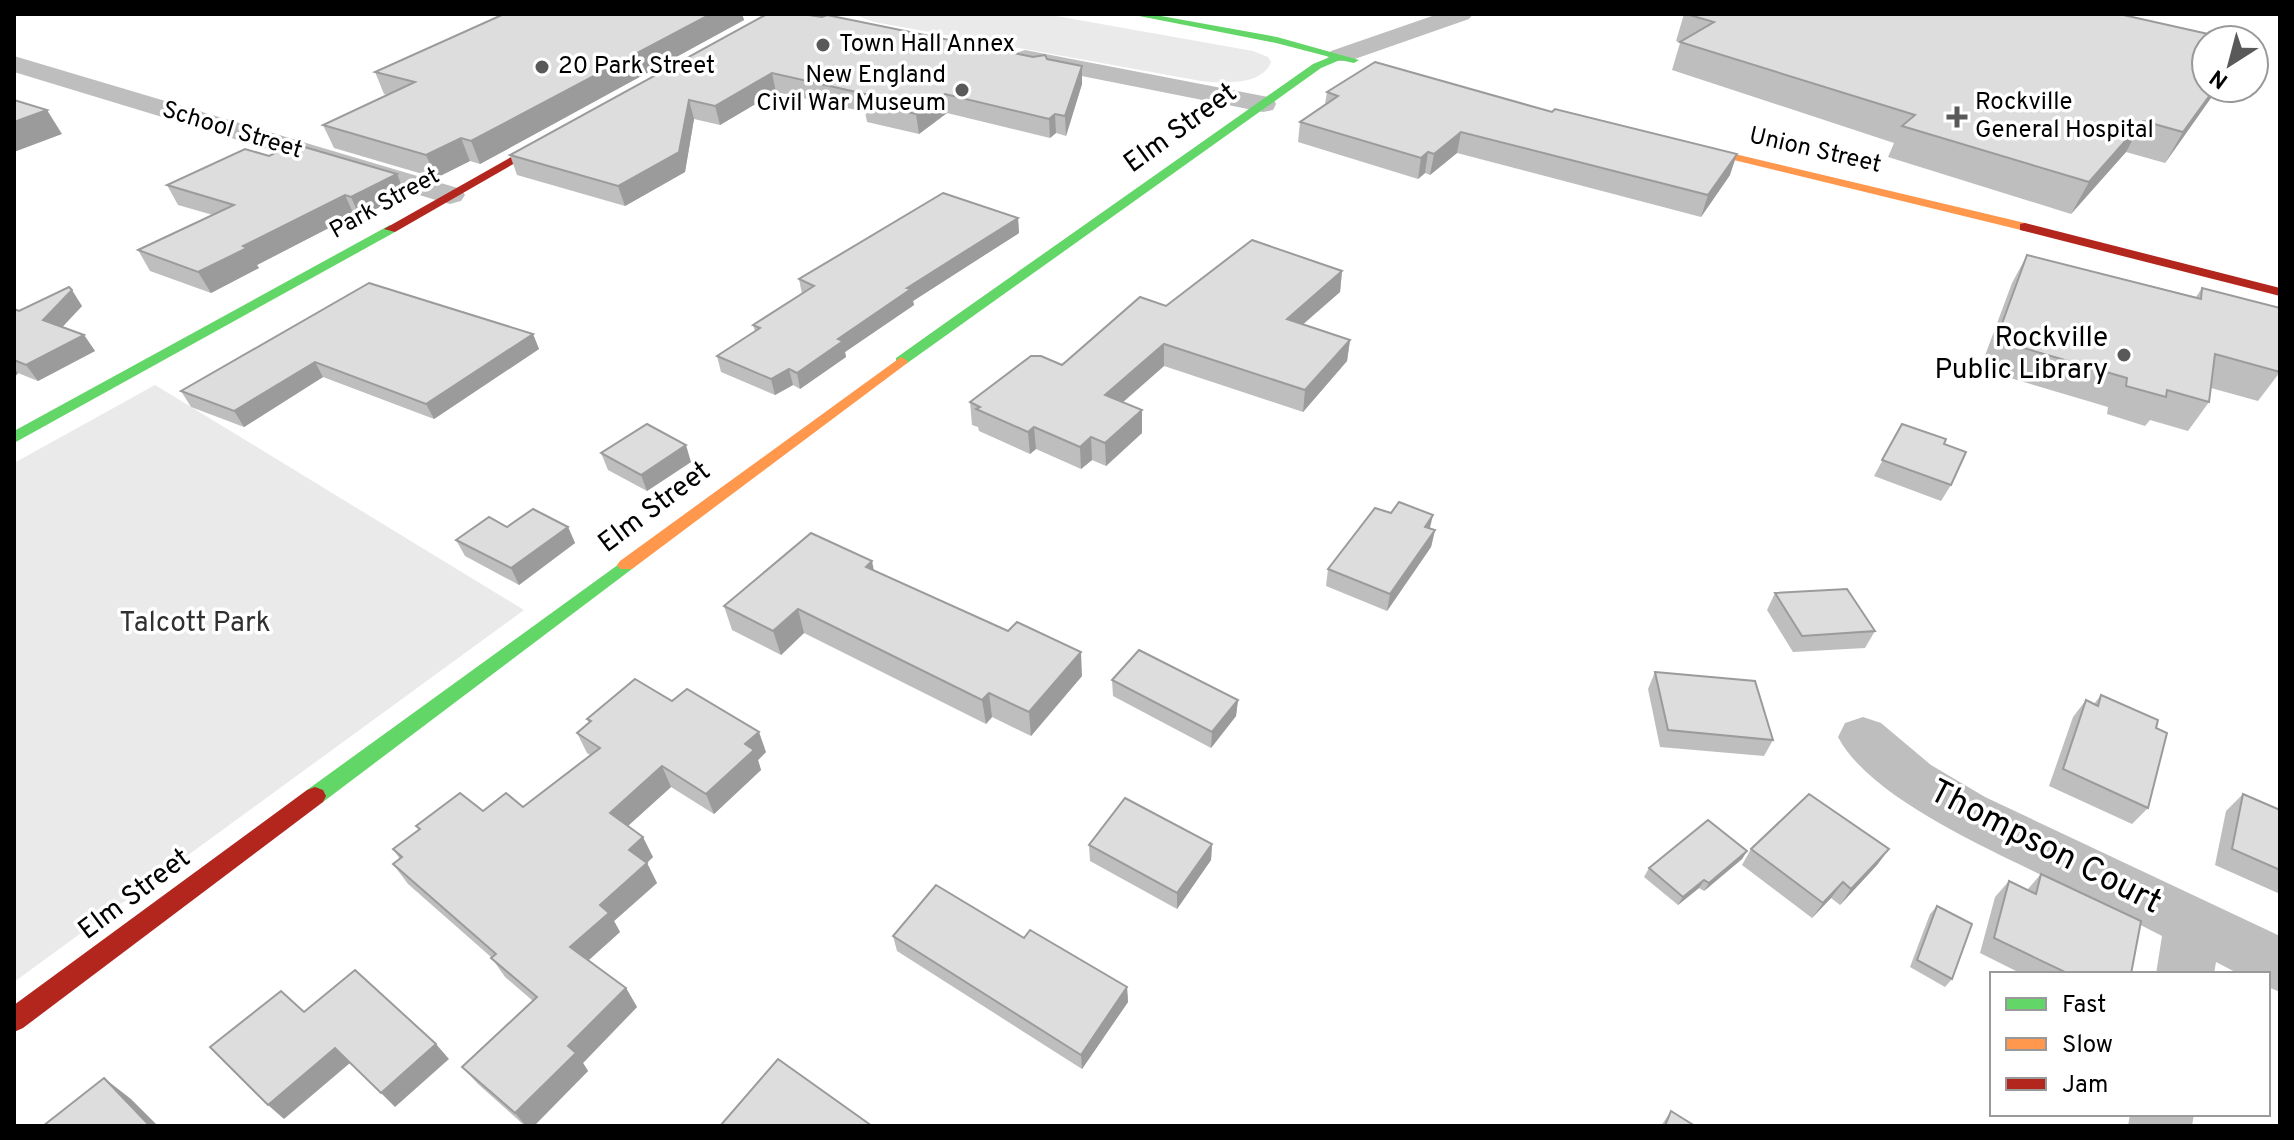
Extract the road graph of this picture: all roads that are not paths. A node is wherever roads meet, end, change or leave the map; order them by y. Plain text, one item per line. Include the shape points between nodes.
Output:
1 (1134, 14) edge
2 (1461, 14) edge
3 (1003, 53) edge
4 (1340, 56) junction
5 (14, 64) edge
6 (1367, 64) edge
7 (1263, 104) junction
8 (575, 126) edge
9 (1654, 138) edge
10 (450, 195) junction
11 (2280, 292) edge
12 (14, 438) edge
13 (1863, 737) dead end
14 (2189, 948) edge
15 (2280, 965) edge
16 (14, 1020) edge

1 - 4 street
2 - 4 street
3 - 7 street
4 - 6 street
4 - 7 street, Elm Street
5 - 10 street, School Street
7 - 16 street, Elm Street via 860,391
8 - 10 street, Park Street
9 - 11 street, Union Street
10 - 12 street, Park Street
13 - 14 street, Thompson Court via 1941,799
14 - 15 street, Thompson Court

